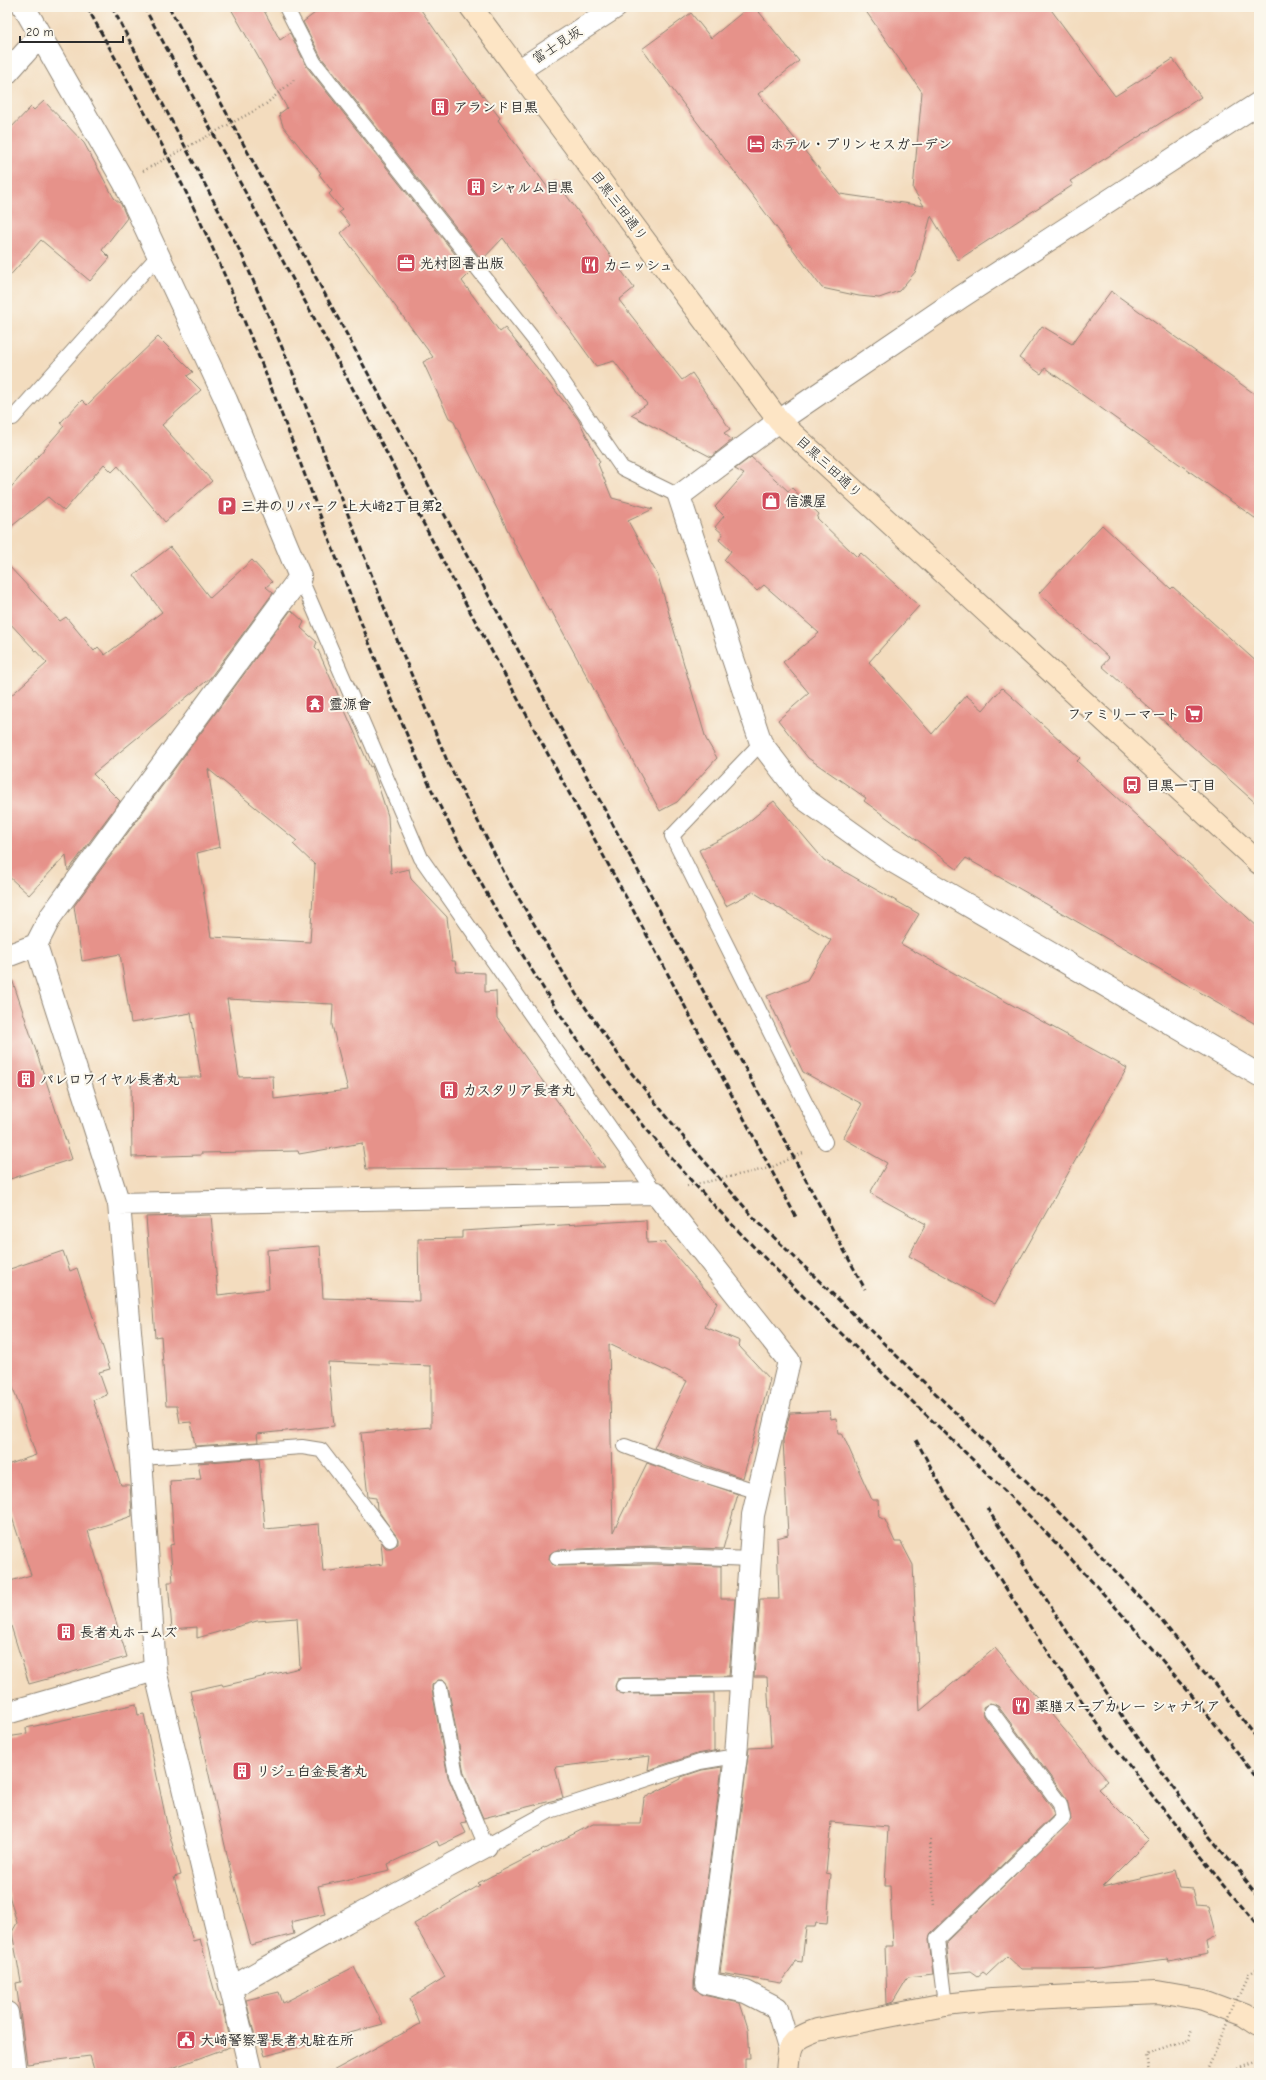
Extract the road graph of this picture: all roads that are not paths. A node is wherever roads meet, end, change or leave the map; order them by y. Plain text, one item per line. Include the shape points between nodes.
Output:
1 (24, 7) edge
2 (286, 7) edge
3 (471, 7) edge
4 (616, 7) edge
5 (40, 36) junction
6 (518, 71) junction
7 (7, 73) edge
8 (1259, 103) edge
9 (158, 256) junction
10 (13, 418) dead end
11 (779, 420) junction
12 (679, 496) junction
13 (300, 577) junction
14 (760, 743) junction
15 (1259, 863) edge
16 (36, 945) junction
17 (7, 956) edge
18 (1259, 1075) edge
19 (825, 1142) road end
20 (656, 1193) junction
21 (119, 1204) junction
22 (625, 1446) dead end
23 (141, 1458) junction
24 (759, 1492) junction
25 (390, 1540) dead end
26 (557, 1558) dead end
27 (750, 1558) junction
28 (155, 1670) junction
29 (741, 1684) junction
30 (623, 1686) dead end
31 (440, 1688) dead end
32 (991, 1711) dead end
33 (7, 1713) edge
34 (736, 1756) junction
35 (486, 1846) junction
36 (231, 1988) junction
37 (945, 2005) junction
38 (7, 2013) edge
39 (1259, 2025) edge
40 (789, 2048) junction
41 (14, 2073) edge
42 (251, 2073) edge
43 (787, 2073) edge

1 - 5 street
2 - 12 lane via 314,62 535,341 622,468
3 - 6 street, 目黒三田通り
4 - 6 street, 富士見坂
5 - 7 street
5 - 9 street via 125,184
6 - 11 street, 目黒三田通り
8 - 11 street
9 - 10 lane
9 - 13 street via 226,400
11 - 12 street
11 - 15 street, 目黒三田通り
12 - 14 street
13 - 16 street via 51,916
13 - 20 lane via 421,858
14 - 18 street via 803,798 887,858
14 - 19 lane via 672,836
16 - 17 street
16 - 21 street
20 - 21 street
20 - 24 street via 789,1361
21 - 23 street
22 - 24 lane
23 - 25 lane via 302,1447 321,1450
23 - 28 street
24 - 27 street via 753,1515
26 - 27 lane via 651,1555
27 - 29 street
28 - 33 street
28 - 36 street
29 - 30 lane
29 - 34 street
31 - 35 lane via 456,1775
32 - 37 lane via 1060,1804 1063,1818 937,1939
34 - 35 lane via 700,1762 550,1811
34 - 40 street via 706,1983 746,1992 777,2008
35 - 36 street
36 - 42 street
37 - 39 street via 992,2000 1158,1992 1204,2000 1244,2014
37 - 40 street via 817,2030 801,2036
38 - 41 street
40 - 43 street

